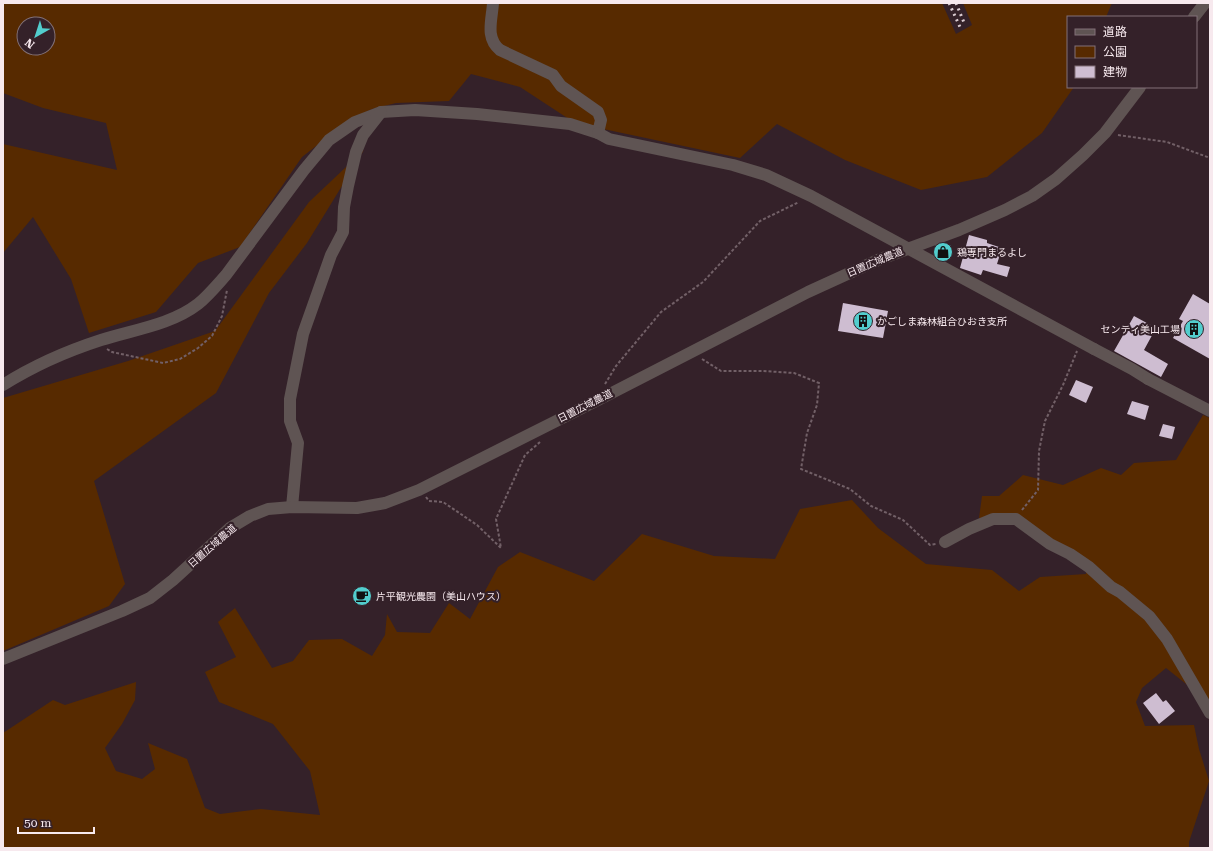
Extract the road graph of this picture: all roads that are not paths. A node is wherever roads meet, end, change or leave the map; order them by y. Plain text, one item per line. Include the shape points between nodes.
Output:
1 (493, 3) edge
2 (1205, 3) edge
3 (1195, 16) edge
4 (1139, 88) edge
5 (381, 112) junction
6 (598, 133) junction
7 (909, 248) junction
8 (3, 385) edge
9 (1210, 411) edge
10 (292, 507) junction
11 (945, 542) road end
12 (3, 659) edge
13 (1210, 713) edge

1 - 6 street via 490,36 493,44 500,50 553,75 561,86 598,112 601,120
2 - 3 street
4 - 7 street, 日置広域農道 via 1105,132 1083,155 1032,196 959,230
5 - 6 street via 415,110 477,114 570,124
5 - 8 street via 355,122 329,140 226,275 197,304 162,322 99,340 51,360
5 - 10 street via 363,135 356,152 344,207 343,232 331,256 302,334 290,399 290,421 298,443
6 - 7 street via 609,139 759,173 811,196
7 - 9 street
7 - 10 street, 日置広域農道 via 808,292 419,490 385,503 357,508
10 - 12 street, 日置広域農道 via 262,511 230,528 150,598
11 - 13 street via 969,529 994,520 1016,519 1050,544 1089,567 1149,616 1167,639

